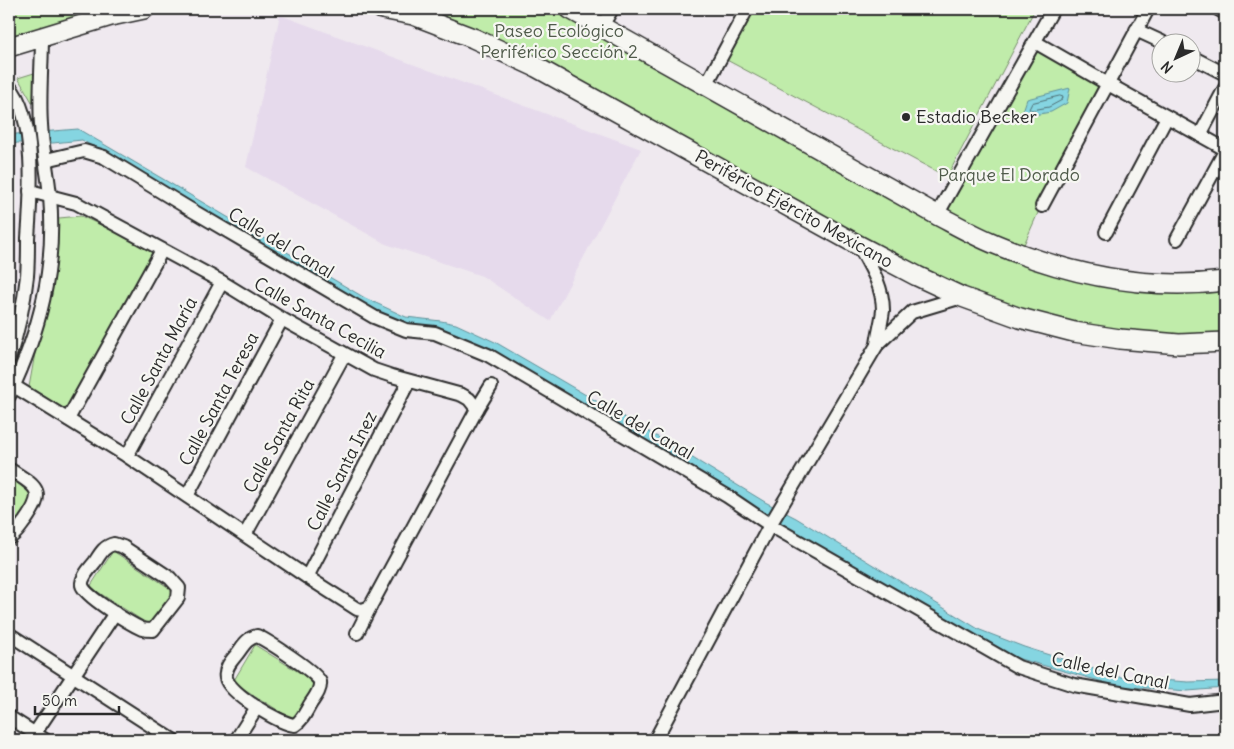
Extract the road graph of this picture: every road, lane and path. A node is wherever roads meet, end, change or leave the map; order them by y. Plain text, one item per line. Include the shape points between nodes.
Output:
1 (144, 9) edge
2 (382, 9) edge
3 (570, 9) edge
4 (612, 9) edge
5 (745, 9) edge
6 (1053, 9) edge
7 (1148, 9) edge
8 (1218, 9) edge
9 (1225, 13) edge
10 (602, 26) junction
11 (1136, 30) junction
12 (42, 36) junction
13 (1152, 37) edge
14 (1034, 42) junction
15 (9, 47) edge
16 (1202, 62) edge
17 (1225, 74) edge
18 (1108, 84) junction
19 (706, 85) junction
20 (9, 86) edge
21 (1225, 88) edge
22 (1167, 118) junction
23 (1200, 135) junction
24 (1225, 150) edge
25 (46, 160) junction
26 (30, 191) junction
27 (50, 196) junction
28 (1042, 206) dead end
29 (937, 215) junction
30 (1106, 232) dead end
31 (1177, 239) dead end
32 (858, 245) junction
33 (162, 250) junction
34 (1225, 281) edge
35 (222, 282) junction
36 (962, 297) junction
37 (282, 319) junction
38 (1225, 342) edge
39 (877, 345) junction
40 (344, 354) junction
41 (9, 358) edge
42 (409, 381) junction
43 (491, 386) dead end
44 (10, 388) edge
45 (477, 409) junction
46 (68, 419) junction
47 (128, 456) junction
48 (9, 469) edge
49 (188, 496) junction
50 (770, 525) junction
51 (245, 535) junction
52 (9, 538) edge
53 (307, 577) junction
54 (370, 607) junction
55 (115, 613) junction
56 (357, 633) dead end
57 (9, 634) edge
58 (74, 676) junction
59 (1225, 701) edge
60 (257, 707) junction
61 (9, 717) edge
62 (40, 737) edge
63 (173, 740) edge
64 (236, 740) edge
65 (655, 740) edge

1 - 12 highway
2 - 32 highway, Periférico Ejército Mexicano via 422,18 536,67
3 - 10 highway
4 - 10 street
5 - 19 street
6 - 14 street
7 - 11 street
8 - 9 street
10 - 19 highway
11 - 13 street
11 - 18 street
12 - 15 highway
12 - 25 street via 41,125
14 - 18 street
14 - 29 street
16 - 17 street
18 - 22 street
18 - 28 street
19 - 29 highway
20 - 26 street via 26,121
21 - 23 street
22 - 23 street
22 - 30 street
23 - 24 street
24 - 31 street
25 - 27 street
25 - 50 street, Calle del Canal via 84,151 104,157 374,317 406,330 435,333 488,355 727,496
26 - 27 street, Calle Santa Cecilia
26 - 41 street via 27,275
27 - 33 street, Calle Santa Cecilia via 76,203
27 - 44 street via 52,232 42,309 30,349
29 - 34 highway via 994,244 1086,274 1130,281
32 - 36 highway, Periférico Ejército Mexicano
32 - 39 street via 876,276 881,294 883,311
33 - 35 street, Calle Santa Cecilia
33 - 46 street
35 - 37 street, Calle Santa Cecilia
35 - 47 street, Calle Santa María
36 - 38 highway, Periférico Ejército Mexicano via 1020,318 1074,332 1179,344
36 - 39 street via 912,312
37 - 40 street, Calle Santa Cecilia
37 - 49 street, Calle Santa Teresa
39 - 50 street
40 - 42 street, Calle Santa Cecilia via 374,370
40 - 51 street, Calle Santa Rita
42 - 45 street, Calle Santa Cecilia via 462,395
42 - 53 street, Calle Santa Inez
43 - 45 street
44 - 46 street
45 - 54 street
46 - 47 street
47 - 49 street
48 - 52 street via 30,484 37,491 38,498 36,506
49 - 51 street
50 - 59 street, Calle del Canal via 1018,667 1074,685 1190,705
50 - 65 street
51 - 53 street
53 - 54 street via 357,609
54 - 56 street
55 - 55 street via 88,595 82,584 103,550 117,544 170,578 179,588 178,598 153,630 142,629
55 - 58 street
57 - 58 street
58 - 62 street
58 - 63 street
60 - 60 street via 284,724 295,725 303,718 320,684 314,674 258,636 244,644 226,672 230,686
60 - 64 street
61 - 62 street

